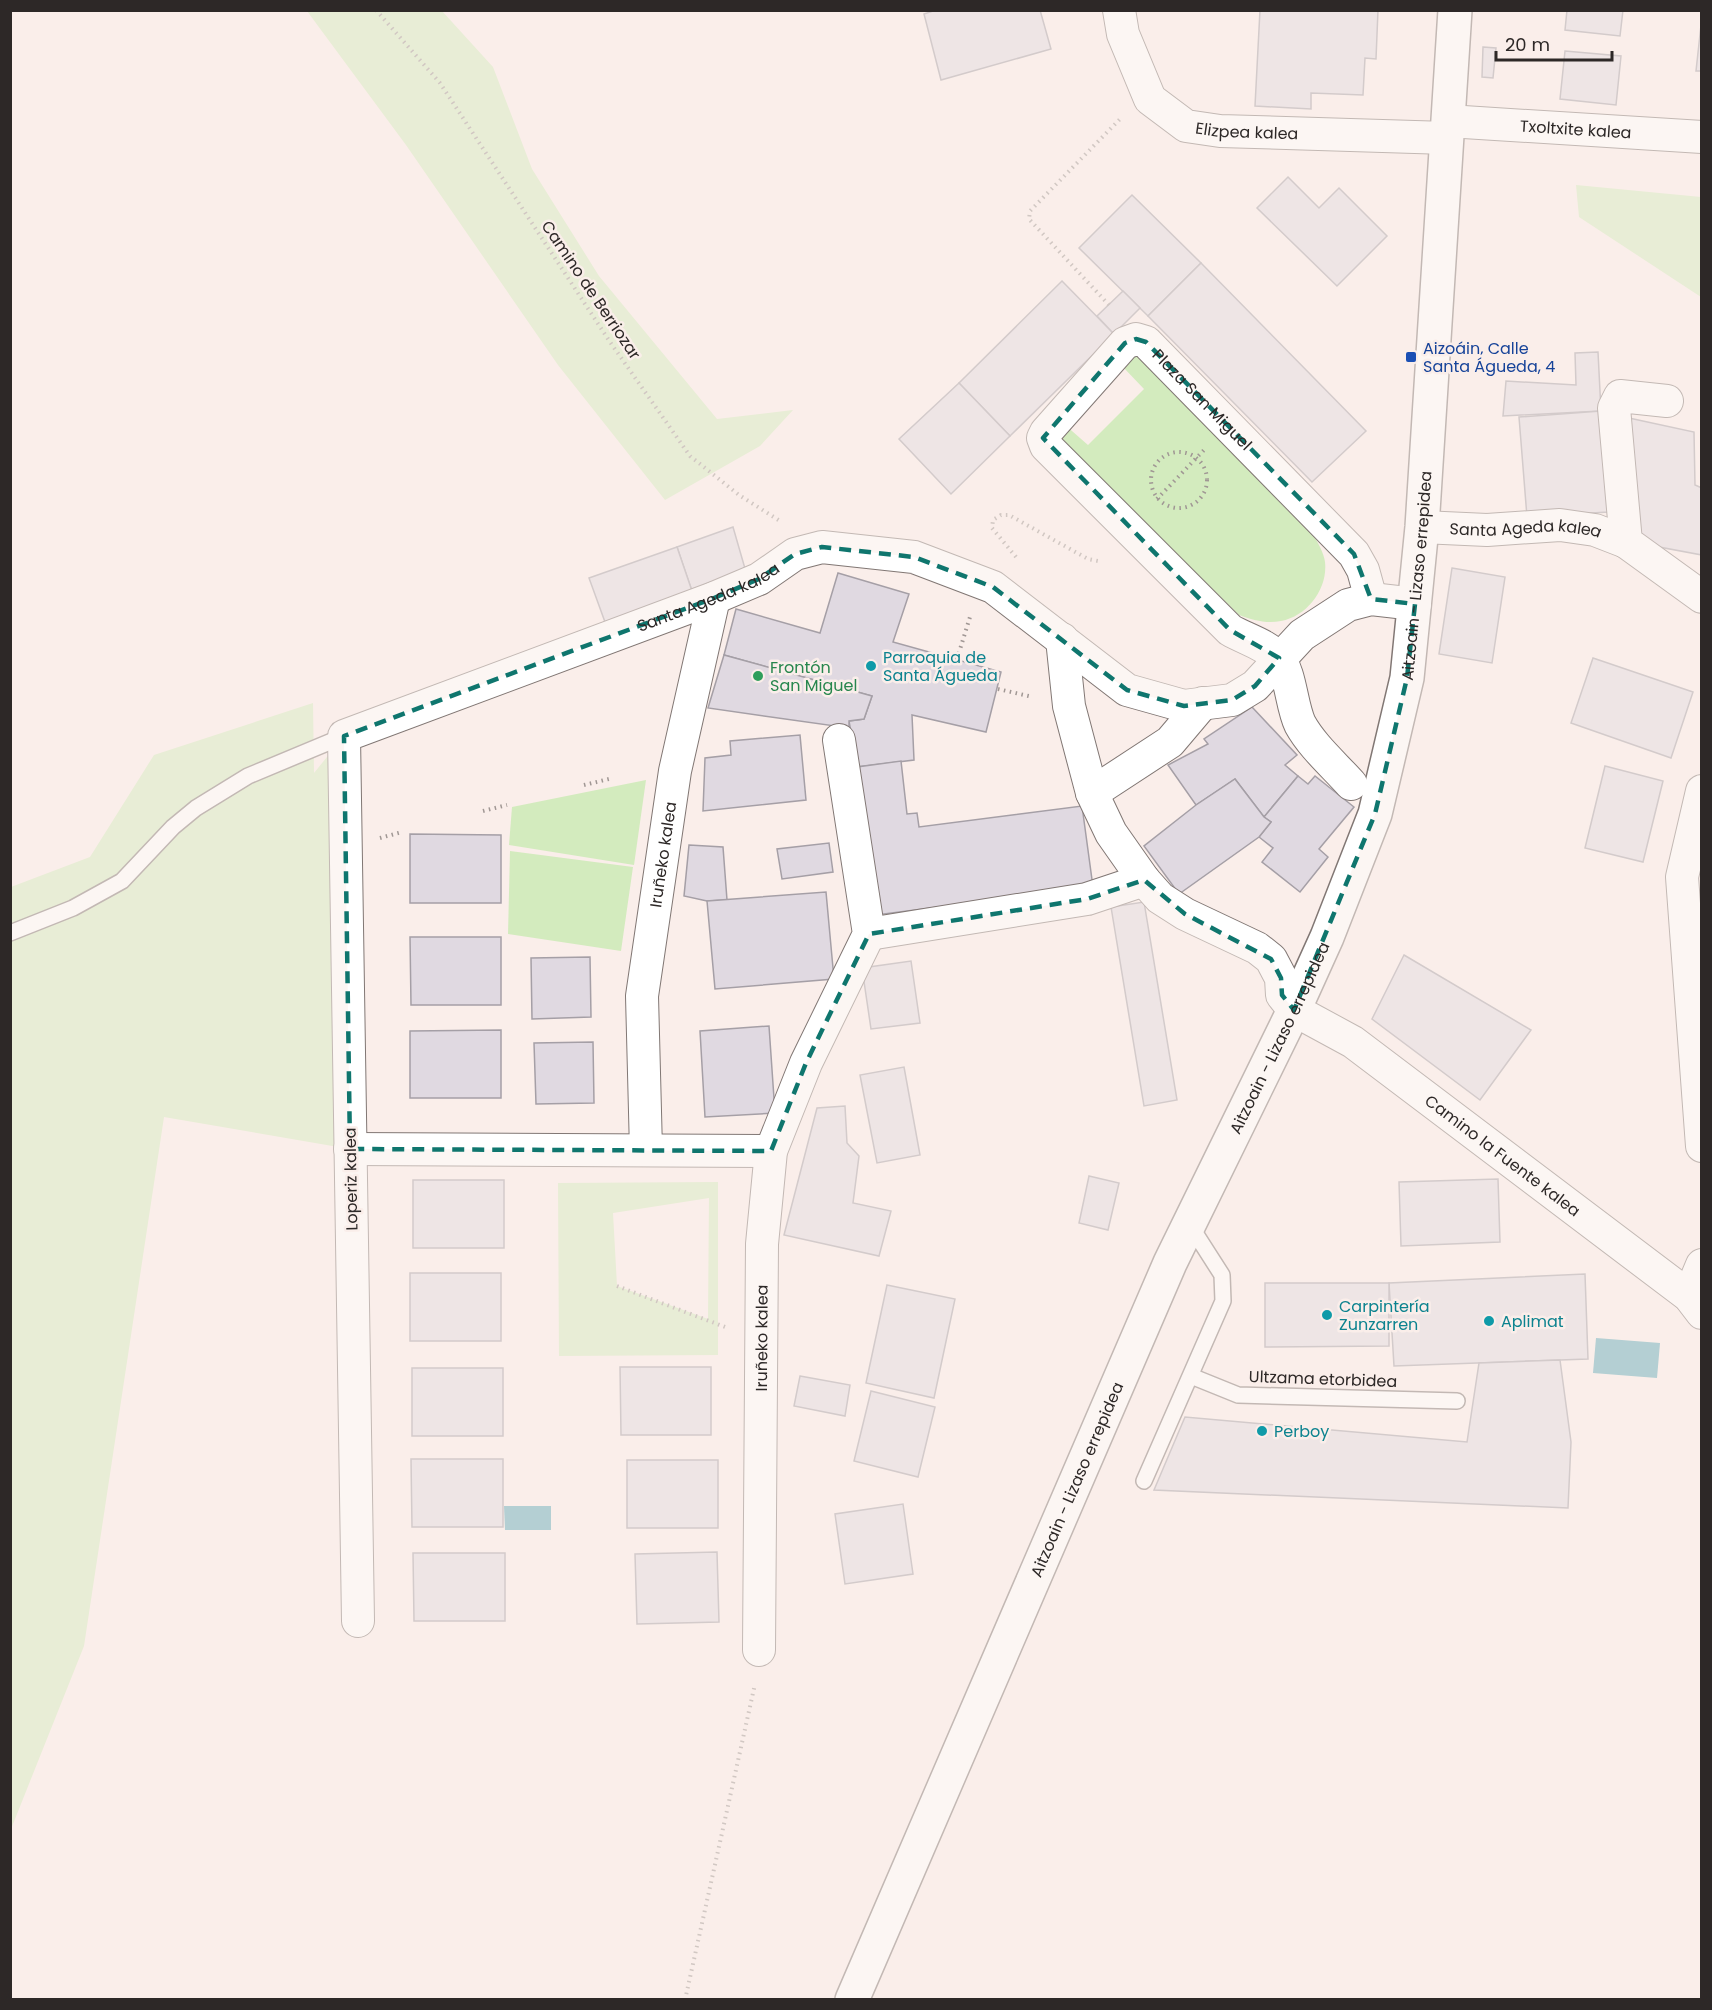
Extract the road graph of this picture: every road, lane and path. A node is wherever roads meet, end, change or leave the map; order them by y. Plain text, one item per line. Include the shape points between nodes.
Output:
1 (376, 10) edge
2 (1119, 10) edge
3 (1455, 10) edge
4 (1124, 116) dead end
5 (1447, 130) junction
6 (1701, 137) edge
7 (1109, 305) dead end
8 (1667, 401) dead end
9 (1209, 445) dead end
10 (1197, 458) junction
11 (1158, 499) junction
12 (1151, 506) dead end
13 (1422, 527) junction
14 (1626, 542) junction
15 (822, 547) junction
16 (1018, 560) dead end
17 (1098, 561) dead end
18 (980, 583) junction
19 (1701, 597) edge
20 (714, 598) junction
21 (1371, 599) junction
22 (1415, 604) junction
23 (1062, 639) junction
24 (1279, 658) junction
25 (957, 659) dead end
26 (1203, 703) junction
27 (344, 736) junction
28 (839, 740) dead end
29 (613, 778) dead end
30 (1351, 784) dead end
31 (584, 785) dead end
32 (1701, 790) edge
33 (1092, 794) junction
34 (507, 805) dead end
35 (483, 811) dead end
36 (402, 832) dead end
37 (380, 838) dead end
38 (1144, 880) junction
39 (10, 933) edge
40 (869, 934) junction
41 (1294, 1010) junction
42 (1701, 1146) edge
43 (350, 1149) junction
44 (646, 1150) junction
45 (771, 1151) junction
46 (1189, 1224) junction
47 (1701, 1265) edge
48 (616, 1286) dead end
49 (1695, 1304) edge
50 (732, 1329) dead end
51 (1191, 1376) junction
52 (1456, 1401) dead end
53 (1144, 1481) dead end
54 (358, 1621) dead end
55 (759, 1650) joint
56 (685, 2000) edge
57 (852, 2000) edge

1 - 15 path, Camino de Berriozar via 440,83 690,456 739,495
2 - 5 street, Elizpea kalea via 1123,34 1150,99 1186,126 1220,131
3 - 5 street, Aitzoain - Lizaso errepidea
4 - 7 path via 1030,211 1029,219
5 - 6 street, Txoltxite kalea
5 - 13 street, Aitzoain - Lizaso errepidea
8 - 14 street, Santa Ageda kalea via 1620,396 1614,408
9 - 10 path
10 - 11 path
10 - 11 path via 1184,452 1170,453 1158,460 1151,486
10 - 11 path via 1207,478 1200,500 1186,508 1171,508
11 - 12 path
13 - 14 street, Santa Ageda kalea via 1487,530 1560,525 1595,530
13 - 22 street, Aitzoain - Lizaso errepidea
14 - 19 street, Santa Ageda kalea
15 - 18 street, Santa Ageda kalea via 914,557
15 - 20 street, Santa Ageda kalea via 795,554 759,579
16 - 17 path via 992,528 993,520 1001,515 1009,515
18 - 23 street, Santa Ageda kalea via 993,587
18 - 25 path
20 - 27 street, Santa Ageda kalea
20 - 44 street, Iruñeko kalea via 675,771 642,996
21 - 22 street, Santa Ageda kalea
21 - 24 street, Santa Ageda kalea via 1341,609 1302,635
21 - 24 street, Plaza San Miguel via 1359,562 1335,533 1146,342 1136,339 1125,343 1046,432 1046,446 1230,630
22 - 41 street, Aitzoain - Lizaso errepidea via 1407,678 1375,814
23 - 26 street, Santa Ageda kalea via 1127,690 1184,706
23 - 33 street via 1069,706
24 - 26 street, Santa Ageda kalea via 1256,686 1232,700
24 - 30 street via 1300,723
26 - 33 street via 1170,742
27 - 39 lane via 248,776 173,827 122,881 72,908
27 - 43 street, Loperiz kalea
28 - 40 street
29 - 31 path
32 - 42 street via 1682,877
33 - 38 street via 1111,833
34 - 35 path
36 - 37 path
38 - 40 street via 1087,899
38 - 41 street via 1160,898 1185,914 1257,948 1271,959 1281,978 1282,995
40 - 45 street via 806,1063
41 - 46 street, Aitzoain - Lizaso errepidea
41 - 49 street, Camino la Fuente kalea via 1353,1042
43 - 44 street
43 - 54 street, Loperiz kalea
44 - 45 street
45 - 55 street, Iruñeko kalea via 762,1244
46 - 51 lane via 1222,1275 1223,1301
46 - 57 street, Aitzoain - Lizaso errepidea
47 - 49 street
48 - 50 path
51 - 52 lane, Ultzama etorbidea via 1238,1395
51 - 53 lane
55 - 56 path via 752,1702

